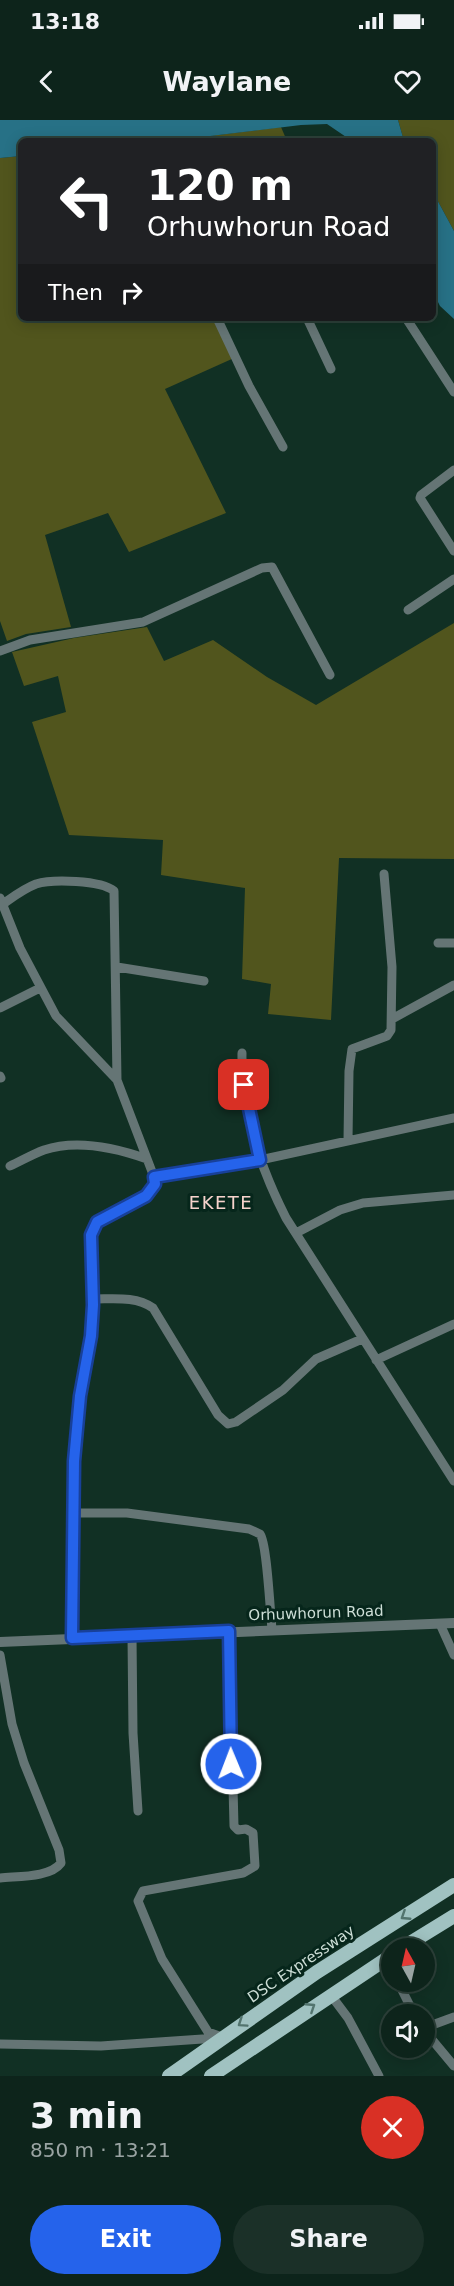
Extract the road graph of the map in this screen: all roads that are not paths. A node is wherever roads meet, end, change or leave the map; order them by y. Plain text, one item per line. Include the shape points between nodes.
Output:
1 (218, 321) edge
2 (308, 321) edge
3 (408, 321) edge
4 (331, 369) dead end
5 (454, 392) edge
6 (283, 447) dead end
7 (454, 470) edge
8 (454, 551) edge
9 (454, 579) edge
10 (408, 610) dead end
11 (0, 651) edge
12 (330, 675) dead end
13 (384, 874) dead end
14 (2, 901) edge
15 (454, 942) edge
16 (438, 943) dead end
17 (117, 967) junction
18 (204, 981) dead end
19 (454, 985) edge
20 (40, 988) junction
21 (0, 1008) edge
22 (392, 1019) junction
23 (242, 1053) dead end
24 (117, 1080) junction
25 (454, 1119) edge
26 (348, 1140) junction
27 (147, 1159) junction
28 (260, 1160) junction
29 (10, 1166) dead end
30 (154, 1177) junction
31 (454, 1195) edge
32 (296, 1233) junction
33 (94, 1299) junction
34 (454, 1324) edge
35 (362, 1339) junction
36 (376, 1360) junction
37 (454, 1481) edge
38 (75, 1513) junction
39 (454, 1623) edge
40 (440, 1624) junction
41 (272, 1629) junction
42 (229, 1631) junction
43 (132, 1636) junction
44 (72, 1638) junction
45 (0, 1642) edge
46 (0, 1655) edge
47 (454, 1655) edge
48 (138, 1811) dead end
49 (0, 1878) edge
50 (454, 1885) edge
51 (454, 1916) edge
52 (418, 1938) edge
53 (381, 1965) edge
54 (330, 1994) junction
55 (454, 2017) edge
56 (435, 2025) edge
57 (221, 2038) junction
58 (435, 2043) edge
59 (0, 2044) edge
60 (454, 2066) edge
61 (169, 2076) edge
62 (213, 2076) edge
63 (379, 2076) edge

1 - 6 street
2 - 4 street
3 - 5 street
7 - 8 street via 420,498
9 - 10 street
11 - 12 street via 30,640 143,622 262,568 272,567
13 - 22 street
14 - 17 street via 37,884 68,881 108,886 115,896
14 - 20 street
15 - 16 street
17 - 18 street
17 - 24 street
19 - 22 street
20 - 21 street
20 - 24 street via 56,1016
22 - 26 street via 390,1034 352,1049 348,1071
23 - 28 street via 242,1073
24 - 27 street
25 - 26 street
26 - 28 street
27 - 29 street via 105,1148 64,1147 45,1150
27 - 30 street
28 - 30 street
28 - 32 street
30 - 33 street via 155,1184 146,1196 97,1222 91,1235
31 - 32 street via 363,1203 340,1210
32 - 35 street
33 - 35 street via 132,1299 153,1308 218,1415 228,1424 283,1390 316,1359
33 - 38 street via 76,1425
34 - 36 street
35 - 36 street
36 - 37 street
38 - 41 street via 127,1513 249,1529 260,1534 266,1549
38 - 44 street
39 - 40 street, Orhuwhorun Road
40 - 41 street, Orhuwhorun Road
40 - 47 street
41 - 42 street, Orhuwhorun Road
42 - 43 street, Orhuwhorun Road
42 - 57 street via 234,1826 253,1833 255,1866 243,1873 143,1891 138,1901 162,1959 204,2026
43 - 44 street, Orhuwhorun Road
43 - 48 street
44 - 45 street, Orhuwhorun Road
46 - 49 street via 12,1724 61,1863 57,1869
50 -> 57 main road, DSC Expressway
51 - 52 main road
53 - 54 main road
62 -> 54 main road
54 - 63 street via 348,2018
55 - 56 street
57 - 59 street via 100,2046
57 - 61 main road, DSC Expressway
58 - 60 street

